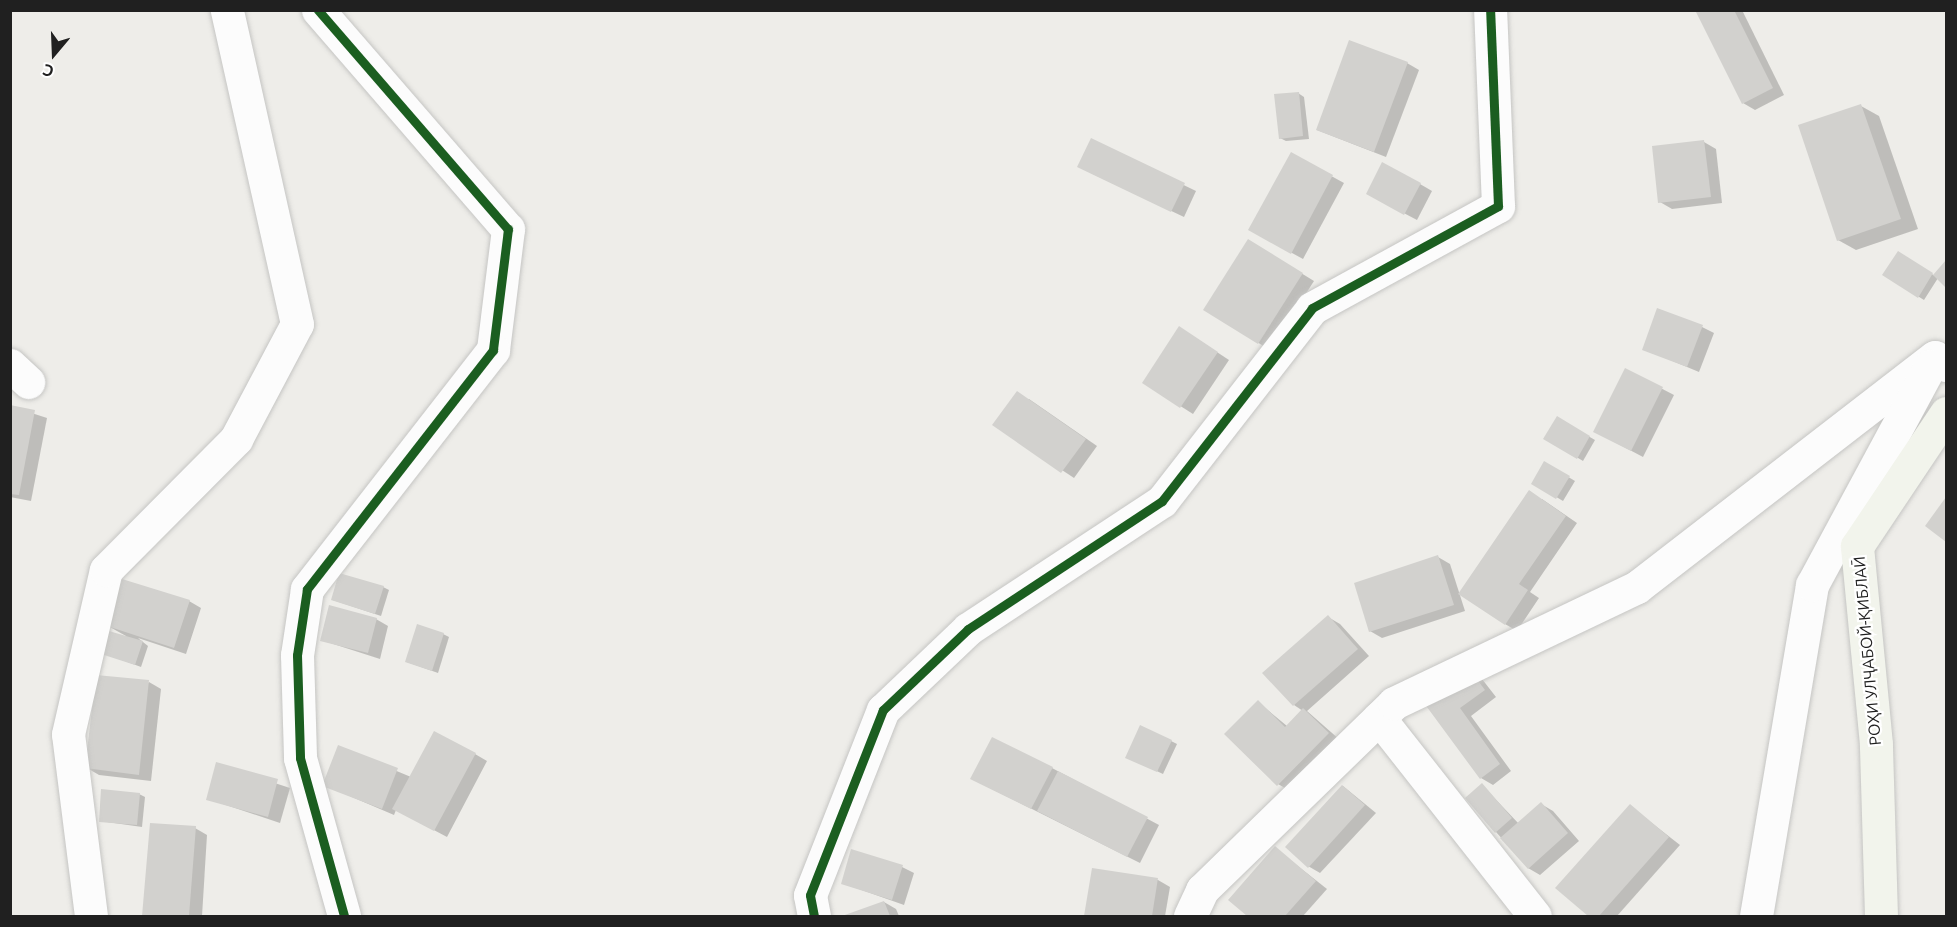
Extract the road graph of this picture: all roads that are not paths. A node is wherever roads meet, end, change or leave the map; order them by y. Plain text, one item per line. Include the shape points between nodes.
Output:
1 (227, 10) edge
2 (318, 10) edge
3 (1490, 10) edge
4 (1941, 361) edge
5 (1947, 413) edge
6 (1379, 718) junction
7 (91, 916) edge
8 (344, 916) edge
9 (814, 916) edge
10 (1190, 916) edge
11 (1535, 916) edge
12 (1756, 916) edge
13 (1881, 916) edge

1 - 7 street via 297,324 236,439 106,570 68,734
2 - 8 street via 508,229 493,350 307,589 297,655 300,758
3 - 9 street via 1498,206 1311,308 1162,501 968,629 884,710 810,895
4 - 6 street via 1637,587 1394,704
4 - 12 street via 1812,585
5 - 13 street, РОҲИ УЛҶАБОЙ-ҚИБЛАӢ via 1857,546 1876,744
6 - 10 street via 1202,890
6 - 11 street

